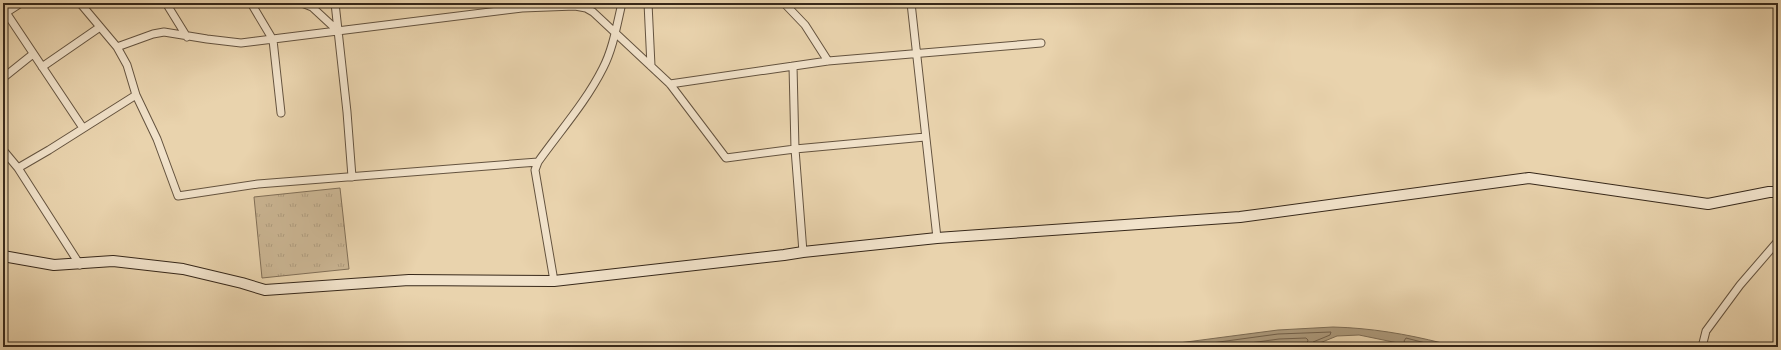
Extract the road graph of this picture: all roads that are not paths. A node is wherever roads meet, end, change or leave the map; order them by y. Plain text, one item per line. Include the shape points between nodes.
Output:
1 (21, 3) edge
2 (80, 3) edge
3 (166, 3) edge
4 (251, 3) edge
5 (302, 3) edge
6 (335, 3) edge
7 (622, 3) edge
8 (648, 3) edge
9 (784, 3) edge
10 (911, 3) edge
11 (522, 6) edge
12 (5, 10) edge
13 (100, 27) junction
14 (339, 32) junction
15 (615, 32) junction
16 (187, 37) junction
17 (273, 40) junction
18 (1041, 43) dead end
19 (117, 47) junction
20 (916, 52) junction
21 (34, 54) junction
22 (828, 61) junction
23 (651, 66) junction
24 (793, 66) junction
25 (42, 67) junction
26 (3, 78) edge
27 (670, 84) junction
28 (136, 95) junction
29 (281, 113) dead end
30 (83, 128) junction
31 (924, 138) junction
32 (795, 149) junction
33 (3, 150) edge
34 (538, 162) junction
35 (18, 168) junction
36 (352, 177) junction
37 (1778, 192) edge
38 (937, 238) junction
39 (1778, 241) edge
40 (803, 252) junction
41 (3, 256) edge
42 (80, 265) junction
43 (554, 281) junction
44 (1702, 347) edge

1 - 12 street
2 - 13 street
3 - 16 street
4 - 17 street
5 - 14 street via 312,7
6 - 14 street
7 - 15 street
8 - 23 street
9 - 22 street via 805,25
10 - 20 street
11 - 14 street
11 - 15 street via 586,8
12 - 21 street
13 - 19 street
13 - 25 street
14 - 17 street
14 - 36 street
15 - 23 street
15 - 34 street via 604,67 593,86
16 - 17 street via 241,42
16 - 19 street via 170,33 153,34
17 - 29 street
18 - 20 street
19 - 28 street via 127,65
20 - 22 street
20 - 31 street
21 - 25 street
21 - 26 street
22 - 24 street
23 - 27 street
24 - 27 street
24 - 32 street
25 - 30 street
27 - 32 street via 726,158
28 - 30 street
28 - 36 street via 157,139 178,196 258,184
30 - 35 street
31 - 32 street
31 - 38 street
32 - 40 street
33 - 35 street
34 - 36 street
34 - 43 street via 535,170
35 - 42 street
37 - 38 street via 1708,204 1529,178 1240,217
38 - 40 street
39 - 44 street via 1740,285 1706,331
40 - 43 street
41 - 42 street via 54,265
42 - 43 street via 113,261 183,269 265,290 409,280

